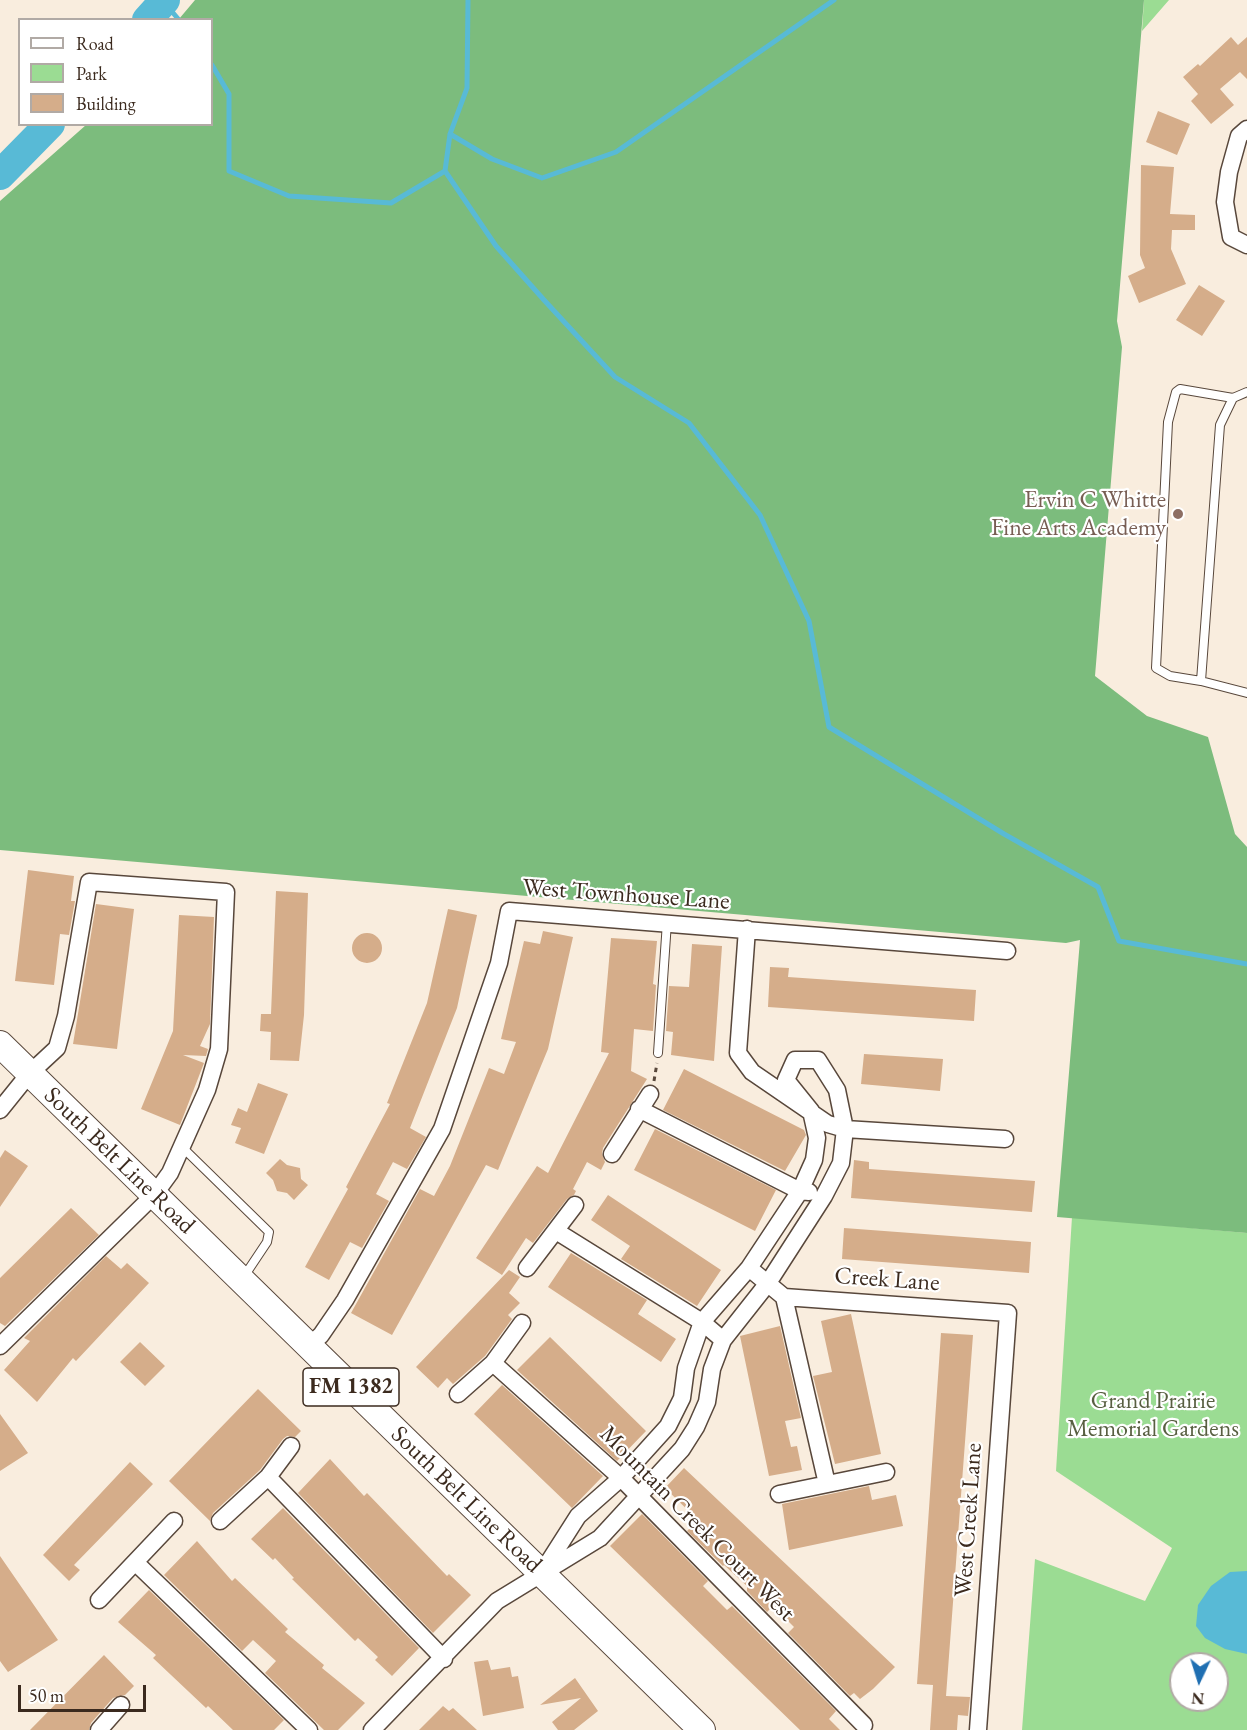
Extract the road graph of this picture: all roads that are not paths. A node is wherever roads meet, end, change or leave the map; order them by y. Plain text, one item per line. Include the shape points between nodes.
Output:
1 (1247, 129) edge
2 (1247, 245) edge
3 (1247, 392) edge
4 (1233, 398) junction
5 (1201, 681) junction
6 (1247, 693) edge
7 (667, 922) junction
8 (747, 929) junction
9 (1007, 951) dead end
10 (0, 1044) edge
11 (658, 1053) road end
12 (29, 1074) junction
13 (650, 1094) road end
14 (639, 1109) junction
15 (0, 1110) edge
16 (811, 1111) junction
17 (844, 1129) junction
18 (1005, 1139) dead end
19 (182, 1147) junction
20 (612, 1154) dead end
21 (800, 1191) junction
22 (154, 1195) junction
23 (824, 1196) junction
24 (575, 1205) dead end
25 (556, 1231) junction
26 (527, 1268) dead end
27 (748, 1268) junction
28 (241, 1280) junction
29 (768, 1283) junction
30 (784, 1297) junction
31 (1008, 1313) joint
32 (702, 1322) junction
33 (522, 1323) dead end
34 (723, 1340) junction
35 (0, 1346) edge
36 (309, 1346) junction
37 (493, 1363) junction
38 (458, 1394) dead end
39 (291, 1446) dead end
40 (886, 1472) dead end
41 (268, 1478) junction
42 (621, 1478) junction
43 (827, 1484) junction
44 (779, 1494) dead end
45 (639, 1497) junction
46 (174, 1521) dead end
47 (220, 1521) dead end
48 (135, 1562) junction
49 (541, 1574) junction
50 (99, 1600) dead end
51 (444, 1659) junction
52 (121, 1705) dead end
53 (864, 1725) dead end
54 (99, 1730) edge
55 (309, 1730) edge
56 (372, 1730) edge
57 (702, 1730) edge
58 (978, 1730) edge

1 - 2 street via 1239,136 1225,202 1231,237
3 - 4 lane
4 - 5 lane via 1220,425
4 - 5 lane via 1180,389 1168,422 1156,668 1170,676
5 - 6 lane
7 - 8 street, West Townhouse Lane
7 - 11 lane
7 - 36 street, West Townhouse Lane via 509,910 500,963 442,1129 345,1300
8 - 9 street, West Townhouse Lane
8 - 16 street via 738,1053 752,1072
10 - 12 main road, South Belt Line Road / FM 1382
12 - 15 street
12 - 19 street via 57,1048 89,882 226,892 219,1049 207,1090
12 - 22 main road, South Belt Line Road / FM 1382
13 - 14 street
14 - 20 street
14 - 21 street
16 - 17 street via 828,1124
16 - 17 street via 786,1080 795,1060 818,1060 837,1090
16 - 21 street via 817,1138 814,1160
17 - 18 street
17 - 23 street via 841,1163
19 - 22 street
19 - 28 lane via 269,1232 267,1242
21 - 23 street
21 - 27 street
22 - 28 main road, South Belt Line Road / FM 1382
22 - 35 street
23 - 29 street
24 - 25 street
25 - 26 street
25 - 32 street
27 - 29 street
27 - 32 street
28 - 36 main road, South Belt Line Road / FM 1382
29 - 30 street
29 - 34 street
30 - 31 street, Creek Lane
30 - 43 street
31 - 58 street, West Creek Lane
32 - 34 street
32 - 42 street via 686,1368 681,1398 668,1426
33 - 37 street
34 - 45 street via 712,1369 707,1402 696,1427 682,1449
36 - 49 main road, South Belt Line Road / FM 1382
37 - 38 street
37 - 42 street, Mountain Creek Court West
39 - 41 street
40 - 43 street
41 - 47 street
41 - 51 street
42 - 45 street, Mountain Creek Court West
42 - 49 street via 578,1516
43 - 44 street
45 - 49 street via 600,1538
45 - 53 street, Mountain Creek Court West
46 - 48 street
48 - 50 street
48 - 55 street
49 - 51 street via 497,1601
49 - 57 main road, South Belt Line Road / FM 1382
51 - 56 street
52 - 54 street

